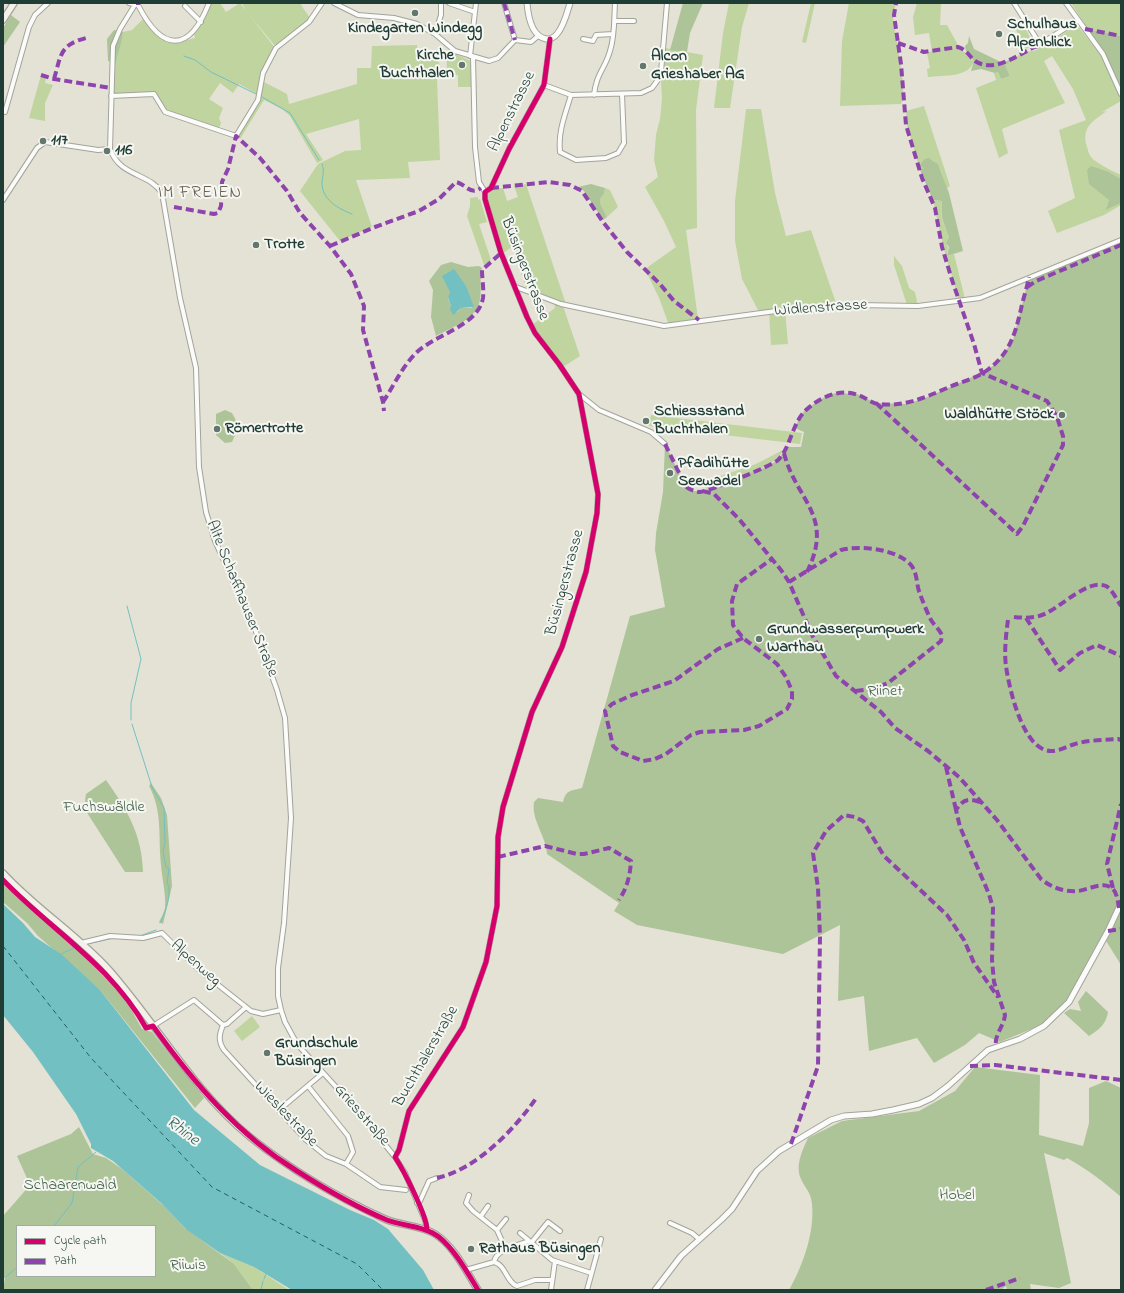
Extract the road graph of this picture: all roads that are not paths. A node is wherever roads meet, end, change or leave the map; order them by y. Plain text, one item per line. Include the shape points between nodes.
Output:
1 (14, 3) edge
2 (48, 3) edge
3 (129, 3) edge
4 (136, 3) edge
5 (209, 3) edge
6 (322, 3) edge
7 (334, 3) edge
8 (441, 3) edge
9 (449, 3) edge
10 (476, 3) edge
11 (504, 3) edge
12 (527, 3) edge
13 (570, 3) edge
14 (615, 3) edge
15 (667, 3) edge
16 (1014, 3) edge
17 (1066, 3) edge
18 (185, 6) dead end
19 (475, 12) junction
20 (3, 20) edge
21 (614, 21) junction
22 (634, 21) dead end
23 (1077, 21) junction
24 (201, 22) junction
25 (435, 34) junction
26 (613, 34) junction
27 (538, 36) junction
28 (550, 39) junction
29 (583, 39) dead end
30 (515, 40) junction
31 (472, 56) junction
32 (544, 85) junction
33 (622, 94) junction
34 (1121, 94) edge
35 (572, 95) junction
36 (594, 95) junction
37 (111, 96) junction
38 (5, 112) dead end
39 (110, 149) junction
40 (485, 192) junction
41 (3, 200) edge
42 (1121, 240) edge
43 (516, 287) junction
44 (579, 394) junction
45 (665, 444) dead end
46 (532, 712) joint
47 (3, 873) edge
48 (1121, 903) edge
49 (81, 943) junction
50 (246, 1006) junction
51 (282, 1010) junction
52 (223, 1025) junction
53 (153, 1026) junction
54 (323, 1073) junction
55 (308, 1086) junction
56 (279, 1110) junction
57 (395, 1157) junction
58 (346, 1164) junction
59 (437, 1178) dead end
60 (406, 1190) dead end
61 (469, 1195) dead end
62 (417, 1203) junction
63 (488, 1206) dead end
64 (481, 1216) junction
65 (506, 1219) dead end
66 (670, 1223) dead end
67 (427, 1230) junction
68 (497, 1230) junction
69 (560, 1232) dead end
70 (520, 1233) dead end
71 (601, 1239) dead end
72 (699, 1239) junction
73 (530, 1242) junction
74 (506, 1250) junction
75 (555, 1261) junction
76 (494, 1262) junction
77 (466, 1270) junction
78 (591, 1273) junction
79 (552, 1280) junction
80 (520, 1288) edge
81 (478, 1290) edge
82 (551, 1290) edge
83 (587, 1290) edge
84 (655, 1290) edge

1 - 20 main road
2 - 38 street via 35,15 29,27
3 - 4 street
4 - 24 street via 147,21 165,39 177,41 190,36
4 - 37 street via 113,46
5 - 24 street
6 - 37 street via 309,22 276,48 263,73 258,100 236,136 191,119 169,114 154,94
7 - 25 street via 358,15 394,18 416,24
8 - 25 street
9 - 19 street
10 - 19 street, Büsingerstrasse
11 - 30 street
12 - 27 street via 531,23
13 - 28 street via 560,30
14 - 21 street
15 - 33 street via 660,77 652,88 641,93
16 - 23 street via 1038,45
17 - 23 street
18 - 24 street
19 - 31 street, Büsingerstrasse
21 - 22 street
21 - 26 street
23 - 34 street via 1103,54
25 - 31 street via 453,49
26 - 29 street via 596,35 593,41
26 - 36 street via 610,51 595,81
27 - 28 street
27 - 30 street via 533,42
28 - 32 street, Alpenstrasse
30 - 31 street via 494,60
31 - 40 street, Büsingerstrasse via 475,147 479,182
32 - 35 street
32 - 40 street, Alpenstrasse via 491,188
33 - 35 street via 624,143 618,153 606,158 576,160 560,152 558,139
33 - 36 street
35 - 36 street
37 - 39 street
39 - 41 street via 98,150 45,142 37,148
39 - 51 street, Alte Schaffhauser Straße via 124,170 150,182 162,193 180,298 196,368 200,467 206,512 215,541 257,636 285,718 291,818 278,975 278,996
40 - 43 street, Büsingerstrasse via 499,246
42 - 43 street, Widlenstrasse via 972,300 918,306 857,305 776,311 664,326 561,304
43 - 44 street, Büsingerstrasse via 535,332
44 - 45 street via 599,410 651,432
44 - 46 street, Büsingerstrasse via 598,494 597,513 586,572 562,646
46 - 57 street, Buchthalerstraße via 507,790 500,824 499,892 486,962 463,1027 409,1111
47 - 49 main road
48 - 72 street via 1069,1002 1044,1026 1020,1039 988,1050 932,1098 893,1110 831,1120 779,1151 757,1171 732,1209
49 - 50 street, Alpenweg via 110,936 143,938 162,933 198,969
49 - 53 main road via 109,970
50 - 51 street, Alpenweg via 257,1013
50 - 52 street
51 - 54 street, Griesstraße via 284,1022 297,1044
52 - 53 street via 194,1000
52 - 56 street, Wieslestraße via 219,1042
53 - 67 main road via 208,1097 238,1126 279,1159 312,1181 368,1211 398,1224
54 - 55 street
54 - 57 street, Griesstraße
55 - 56 street
55 - 58 street via 348,1136 353,1152
56 - 58 street, Wieslestraße via 306,1140 326,1156
57 - 62 street, Griesstraße via 405,1173
58 - 60 street, Wieslestraße via 380,1187
59 - 62 street via 429,1181
61 - 64 street via 466,1202
62 - 67 street, Griesstraße
63 - 64 street
64 - 68 street
65 - 68 street
66 - 72 street
67 - 77 main road via 444,1242
68 - 74 street
69 - 73 street via 548,1222
70 - 73 street
71 - 78 street
72 - 84 street via 681,1256
73 - 74 street
73 - 75 street
74 - 76 street via 499,1254
75 - 78 street
75 - 79 street
76 - 77 street
76 - 80 street via 500,1264 514,1285
77 - 81 main road
78 - 83 street
79 - 80 street via 535,1280
79 - 82 street

